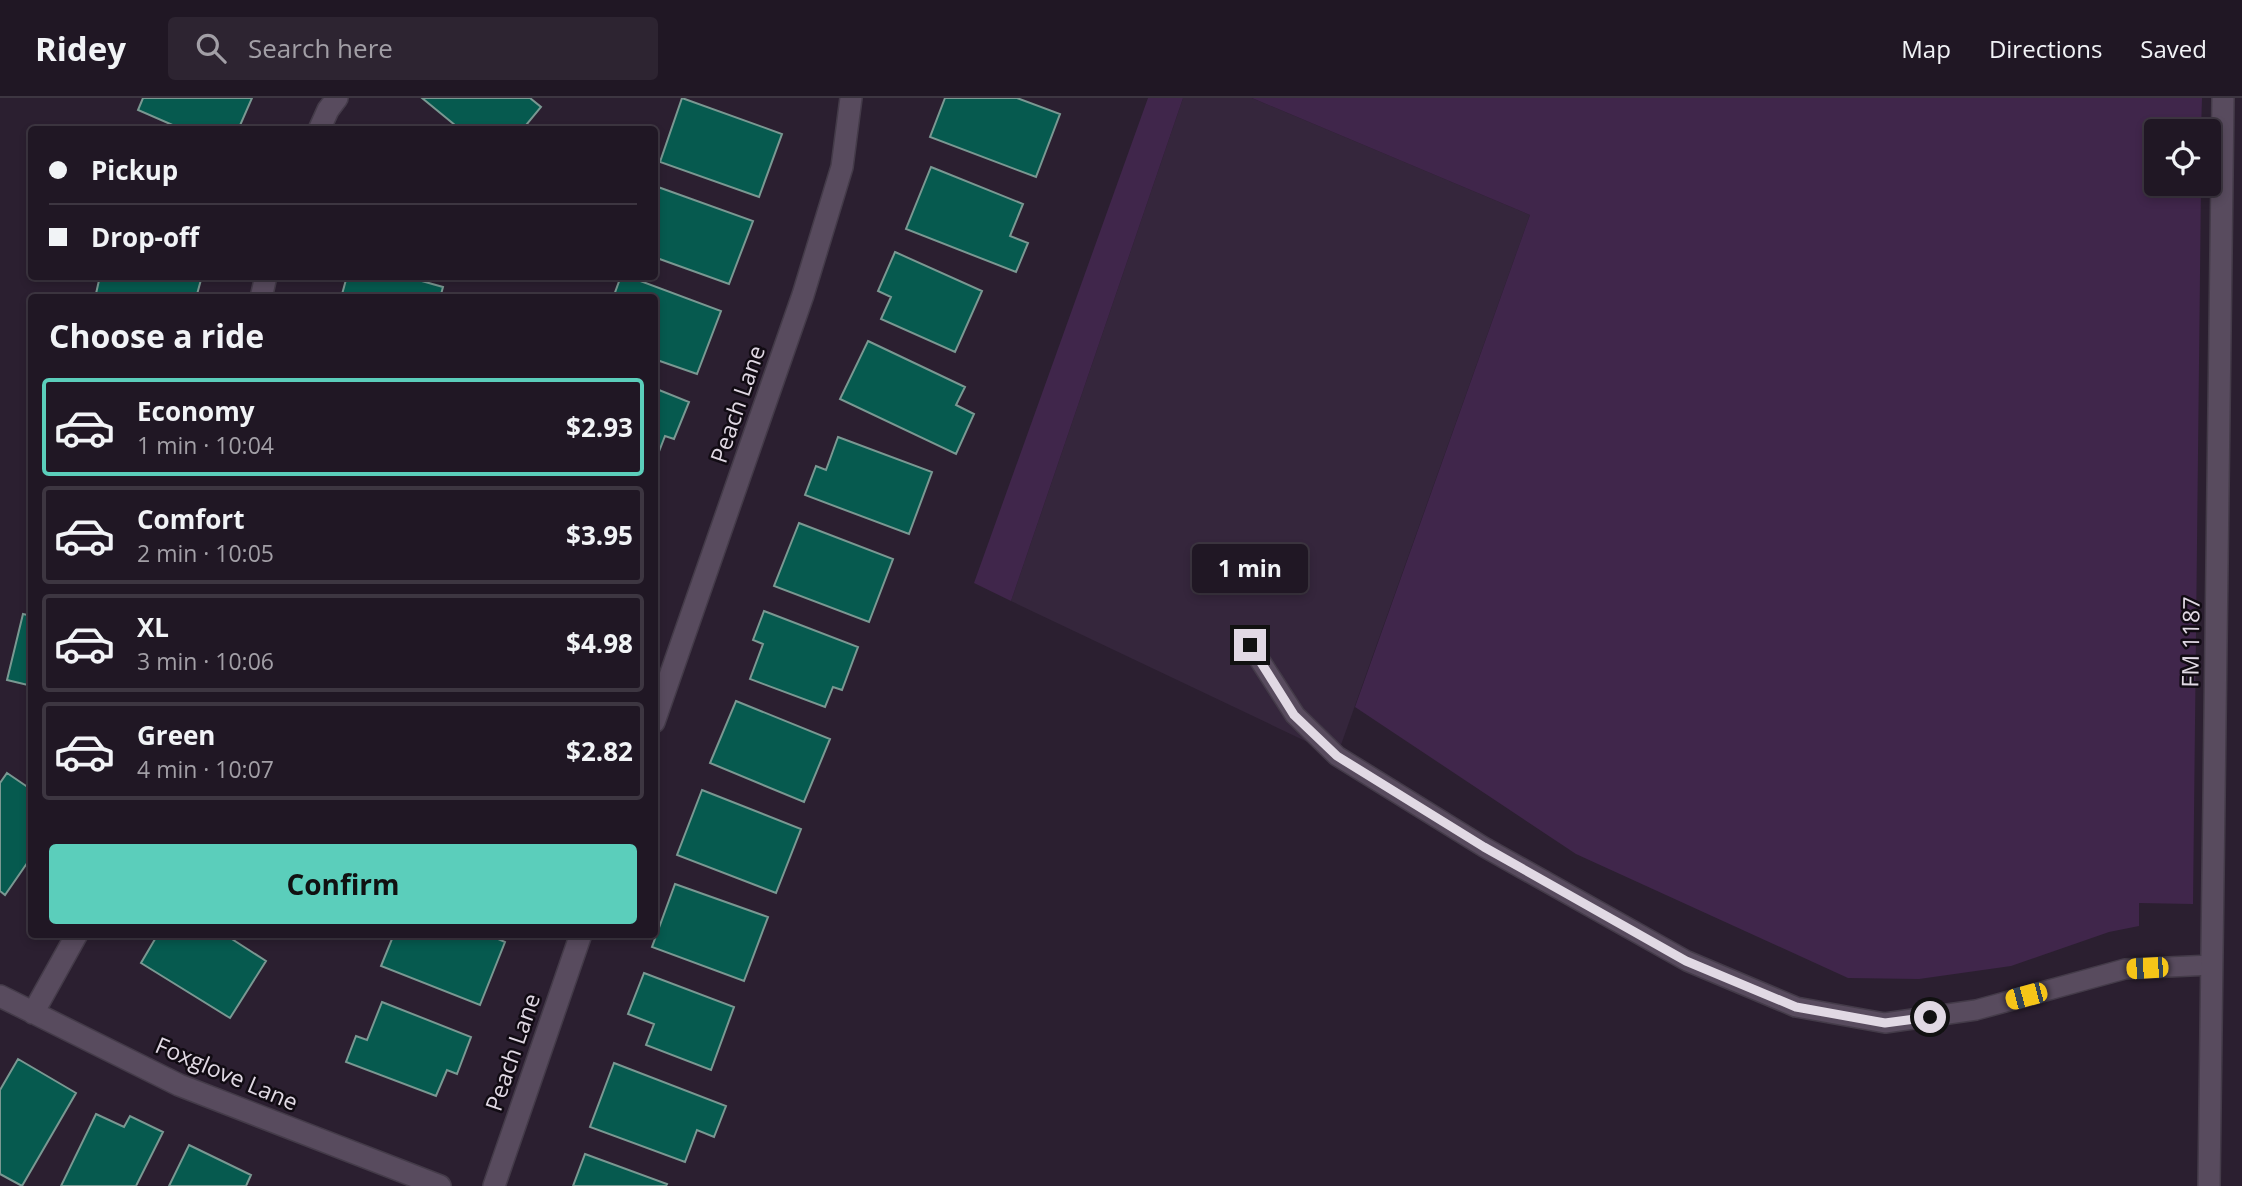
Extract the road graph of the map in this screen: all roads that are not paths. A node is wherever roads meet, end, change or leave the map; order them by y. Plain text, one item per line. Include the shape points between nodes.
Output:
1 (337, 98) edge
2 (851, 98) edge
3 (2223, 98) edge
4 (321, 126) edge
5 (2232, 244) edge
6 (1250, 645) dead end
7 (658, 711) edge
8 (75, 938) edge
9 (580, 938) edge
10 (2212, 965) junction
11 (0, 996) edge
12 (33, 1013) junction
13 (440, 1186) edge
14 (494, 1186) edge
15 (2209, 1186) edge

1 - 4 street
2 - 7 street, Peach Lane via 842,167 803,295
3 - 5 street, FM 1187 / FM 1187
5 - 10 street, FM 1187 / FM 1187
6 - 10 lane via 1294,715 1337,756 1484,847 1686,961 1796,1007 1885,1023 1976,1010 2125,969
8 - 12 street
9 - 14 street, Peach Lane
10 - 15 street, FM 1187 / FM 1187
11 - 12 street, Foxglove Lane
12 - 13 street, Foxglove Lane via 179,1084

